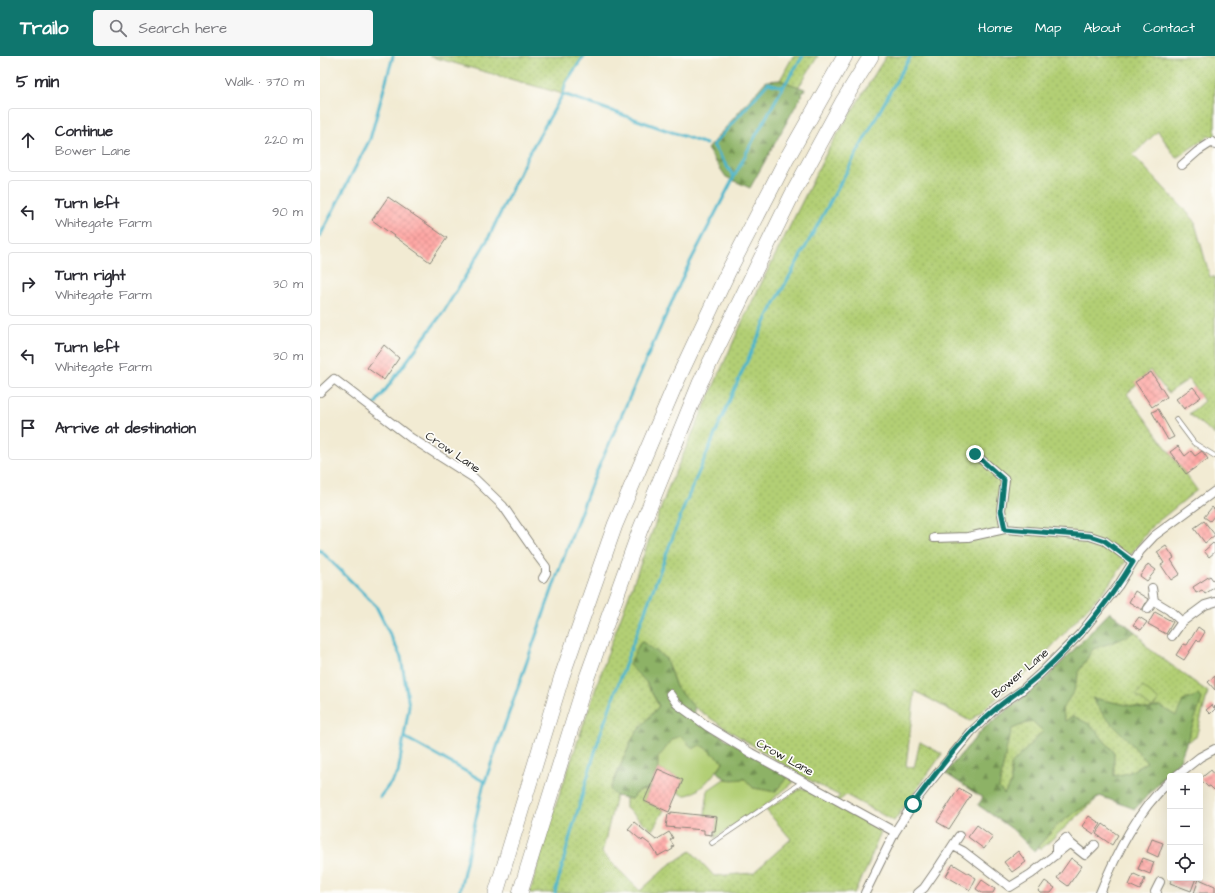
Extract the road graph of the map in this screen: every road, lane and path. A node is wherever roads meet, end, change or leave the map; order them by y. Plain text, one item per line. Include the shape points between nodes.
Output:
1 (845, 56) edge
2 (871, 56) edge
3 (1215, 145) edge
4 (1182, 165) dead end
5 (320, 392) edge
6 (1176, 419) dead end
7 (975, 454) dead end
8 (1215, 456) edge
9 (1215, 491) edge
10 (1005, 529) junction
11 (934, 538) dead end
12 (1133, 562) junction
13 (543, 578) dead end
14 (1152, 588) dead end
15 (1154, 601) junction
16 (1215, 602) edge
17 (1148, 609) dead end
18 (1182, 622) junction
19 (1172, 636) dead end
20 (670, 694) dead end
21 (1215, 749) edge
22 (1180, 773) edge
23 (803, 781) junction
24 (1167, 784) edge
25 (895, 832) junction
26 (959, 836) dead end
27 (712, 843) dead end
28 (1095, 845) dead end
29 (953, 846) junction
30 (1160, 882) dead end
31 (1011, 890) edge
32 (496, 893) edge
33 (520, 893) edge
34 (865, 893) edge
35 (918, 893) edge
36 (1100, 893) edge
37 (1156, 893) edge

1 - 32 highway via 786,160 728,272 675,385 615,525 562,676
2 - 33 highway via 792,195 700,383 640,530 586,680
3 - 4 street via 1212,142
5 - 13 street, Crow Lane via 334,379 411,438 474,478 503,506 546,566
6 - 8 lane via 1194,443
7 - 10 street via 1004,480 1001,510
9 - 12 street, Bower Lane via 1154,536
10 - 11 street via 968,538
10 - 12 street via 1090,536 1105,541
12 - 25 street, Bower Lane via 1118,586 1080,634 1041,673 996,708 971,732 930,781
14 - 15 street
15 - 17 street
15 - 18 street
16 - 18 street via 1205,605
18 - 19 street
20 - 23 street, Crow Lane via 677,704 707,726
21 - 22 street
23 - 25 street, Crow Lane
23 - 27 lane
24 - 36 street via 1140,815 1122,845
25 - 34 street, Bower Lane
26 - 29 street
28 - 31 street via 1085,855 1066,838 1056,846 1056,855
29 - 31 street via 963,851
29 - 35 street
30 - 37 street

